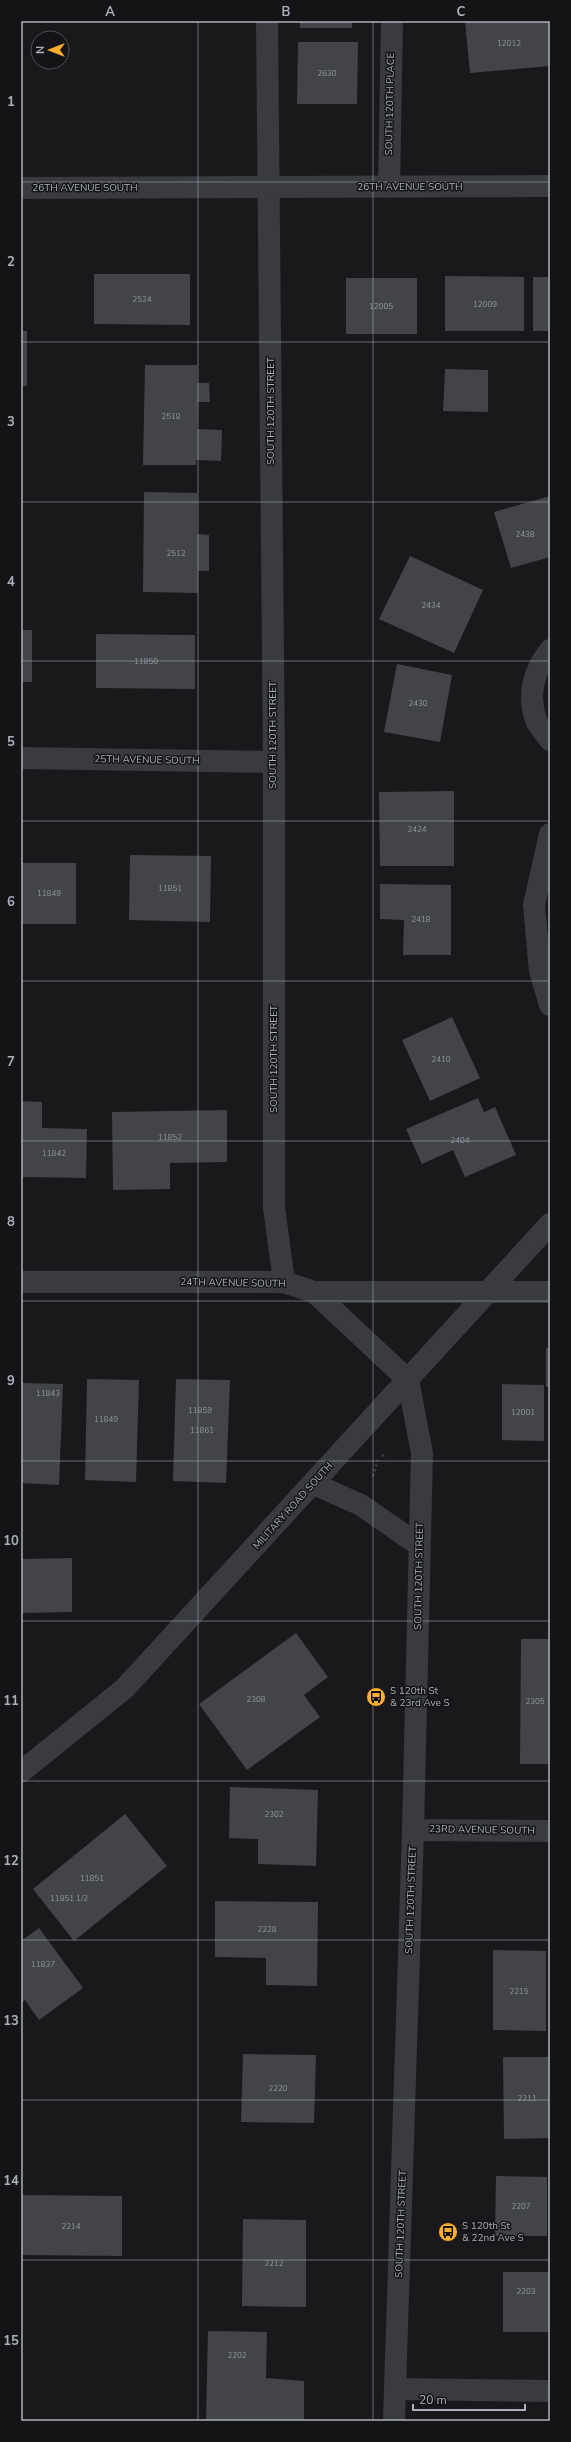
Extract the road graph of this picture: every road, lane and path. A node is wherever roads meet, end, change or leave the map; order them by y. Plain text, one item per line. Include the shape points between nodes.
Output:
1 (266, 21) edge
2 (392, 21) edge
3 (550, 186) edge
4 (270, 187) junction
5 (389, 187) junction
6 (21, 188) edge
7 (550, 650) edge
8 (550, 740) edge
9 (21, 758) edge
10 (274, 762) junction
11 (550, 834) edge
12 (550, 1005) edge
13 (550, 1224) edge
14 (21, 1282) edge
15 (284, 1282) junction
16 (314, 1292) junction
17 (488, 1292) junction
18 (550, 1292) edge
19 (408, 1380) junction
20 (380, 1454) dead end
21 (372, 1480) dead end
22 (314, 1484) junction
23 (420, 1546) junction
24 (21, 1772) edge
25 (414, 1830) junction
26 (550, 1831) edge
27 (397, 2389) junction
28 (550, 2391) edge
29 (394, 2421) edge

1 - 4 street
2 - 5 street, SOUTH 120TH PLACE
3 - 5 street, 26TH AVENUE SOUTH
4 - 5 street, 26TH AVENUE SOUTH
4 - 6 street, 26TH AVENUE SOUTH
4 - 10 street, SOUTH 120TH STREET
7 - 8 street via 536,670 531,694 536,720
9 - 10 street, 25TH AVENUE SOUTH
10 - 15 street, SOUTH 120TH STREET via 274,1208
11 - 12 street via 534,905 540,971
13 - 17 street, MILITARY ROAD SOUTH
14 - 15 street, 24TH AVENUE SOUTH
15 - 16 street, 24TH AVENUE SOUTH
16 - 17 street
16 - 19 street, 24TH AVENUE SOUTH
17 - 18 street
17 - 19 street, MILITARY ROAD SOUTH
19 - 22 street, MILITARY ROAD SOUTH
19 - 23 street, SOUTH 120TH STREET via 422,1453
20 - 21 path
22 - 23 street via 361,1505
22 - 24 street, MILITARY ROAD SOUTH via 125,1688
23 - 25 street, SOUTH 120TH STREET
25 - 26 street, 23RD AVENUE SOUTH
25 - 27 street, SOUTH 120TH STREET
27 - 28 street
27 - 29 street, SOUTH 120TH STREET

